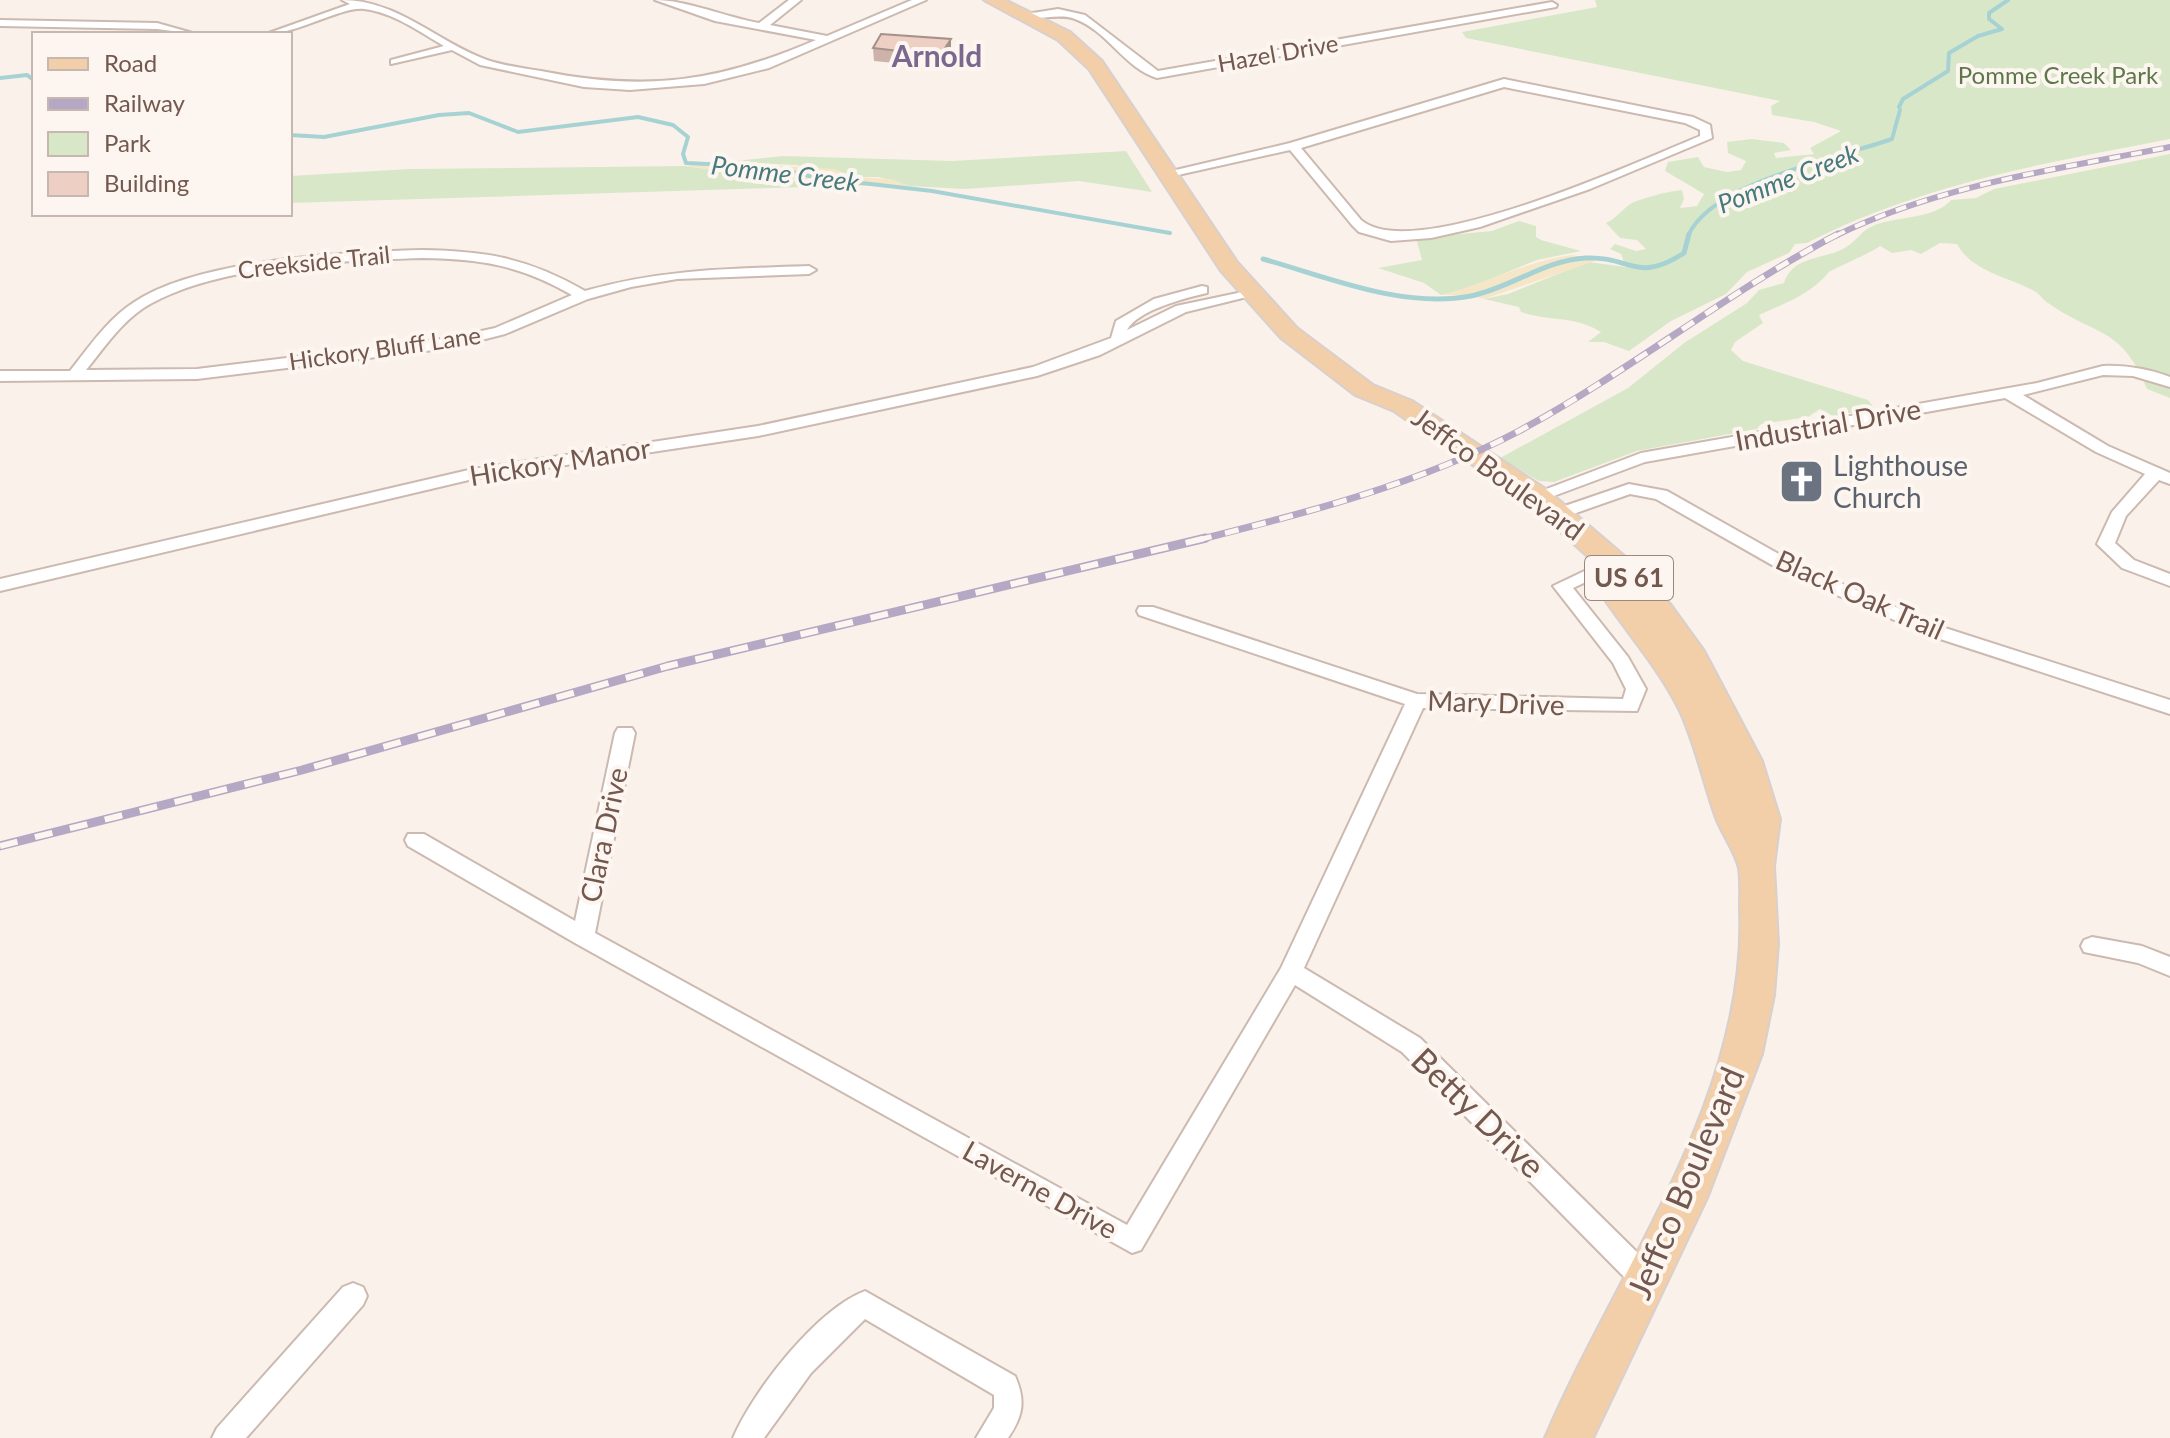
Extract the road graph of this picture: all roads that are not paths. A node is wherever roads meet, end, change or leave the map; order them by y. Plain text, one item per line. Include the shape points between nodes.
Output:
1 (347, 0) edge
2 (660, 0) edge
3 (796, 0) edge
4 (921, 0) edge
5 (992, 0) edge
6 (362, 4) junction
7 (1552, 5) dead end
8 (1025, 15) junction
9 (0, 23) edge
10 (763, 25) junction
11 (182, 32) edge
12 (278, 32) edge
13 (828, 39) junction
14 (452, 47) junction
15 (395, 62) dead end
16 (1293, 146) junction
17 (1169, 173) junction
18 (809, 270) dead end
19 (1247, 288) junction
20 (583, 296) junction
21 (0, 376) edge
22 (74, 376) junction
23 (2170, 382) edge
24 (2027, 389) junction
25 (1364, 390) junction
26 (2007, 392) junction
27 (2048, 404) junction
28 (2029, 408) junction
29 (2058, 421) junction
30 (2163, 477) edge
31 (1548, 505) junction
32 (1595, 571) junction
33 (2170, 580) edge
34 (0, 585) edge
35 (1146, 611) dead end
36 (1416, 701) junction
37 (2170, 707) edge
38 (625, 733) dead end
39 (416, 840) dead end
40 (1756, 866) junction
41 (583, 937) junction
42 (2092, 946) dead end
43 (2170, 967) edge
44 (1291, 971) junction
45 (1646, 1280) junction
46 (353, 1296) dead end
47 (227, 1438) edge
48 (748, 1438) edge
49 (991, 1438) edge
50 (1569, 1438) edge

1 - 6 street
2 - 10 street
3 - 10 street
4 - 13 street
5 - 8 main road, Jeffco Boulevard / US 61
6 - 12 street
6 - 14 street via 396,15
7 - 8 street, Hazel Drive via 1157,75 1145,71 1098,25 1083,18 1057,9
8 - 17 main road, Jeffco Boulevard / US 61 via 1064,36 1096,65
9 - 11 street via 157,26
10 - 13 street
13 - 14 street via 744,73 650,86 596,84 500,68
14 - 15 street
16 - 16 street via 1504,83 1689,120 1706,128 1706,138 1500,217 1415,235 1365,230
16 - 17 street
17 - 19 main road, Jeffco Boulevard / US 61
18 - 20 street, Hickory Bluff Lane via 677,275
19 - 25 main road, Jeffco Boulevard / US 61 via 1308,349
19 - 34 street, Hickory Manor via 1181,309 1077,359 1037,371 758,431 473,474
20 - 22 street, Hickory Bluff Lane via 500,331 450,343 197,374
20 - 22 street, Creekside Trail via 512,262 447,253 229,272 182,284 136,306
21 - 22 street, Hickory Bluff Lane
23 - 24 street, Industrial Drive via 2122,370 2083,371
24 - 26 street, Industrial Drive
24 - 27 street
25 - 31 main road, Jeffco Boulevard / US 61 via 1403,406
25 - 32 main road, Jeffco Boulevard / US 61 via 1385,415 1516,503
26 - 28 street
26 - 31 street, Industrial Drive via 1641,458
27 - 28 street
27 - 29 street
28 - 29 street
29 - 30 street
30 - 33 street via 2133,495 2106,544 2128,564
31 - 37 street, Black Oak Trail via 1629,489 1661,495 1792,569 1912,621
31 - 40 main road, Jeffco Boulevard / US 61 via 1619,566 1693,658 1746,761 1763,819
32 - 36 street, Mary Drive via 1562,586 1621,661 1636,689 1630,706
32 - 40 main road, Jeffco Boulevard / US 61 via 1634,614 1694,708
35 - 36 street, Mary Drive
36 - 44 street, Laverne Drive
38 - 41 street, Clara Drive
39 - 41 street, Laverne Drive
40 - 45 main road, Jeffco Boulevard / US 61 via 1760,944 1742,1054 1718,1122
41 - 44 street, Laverne Drive via 1132,1241
42 - 43 street via 2142,955
44 - 45 street, Betty Drive via 1411,1045
45 - 50 main road, Jeffco Boulevard / US 61
46 - 47 street
48 - 49 street via 817,1345 856,1306 865,1304 1005,1386 1009,1410

